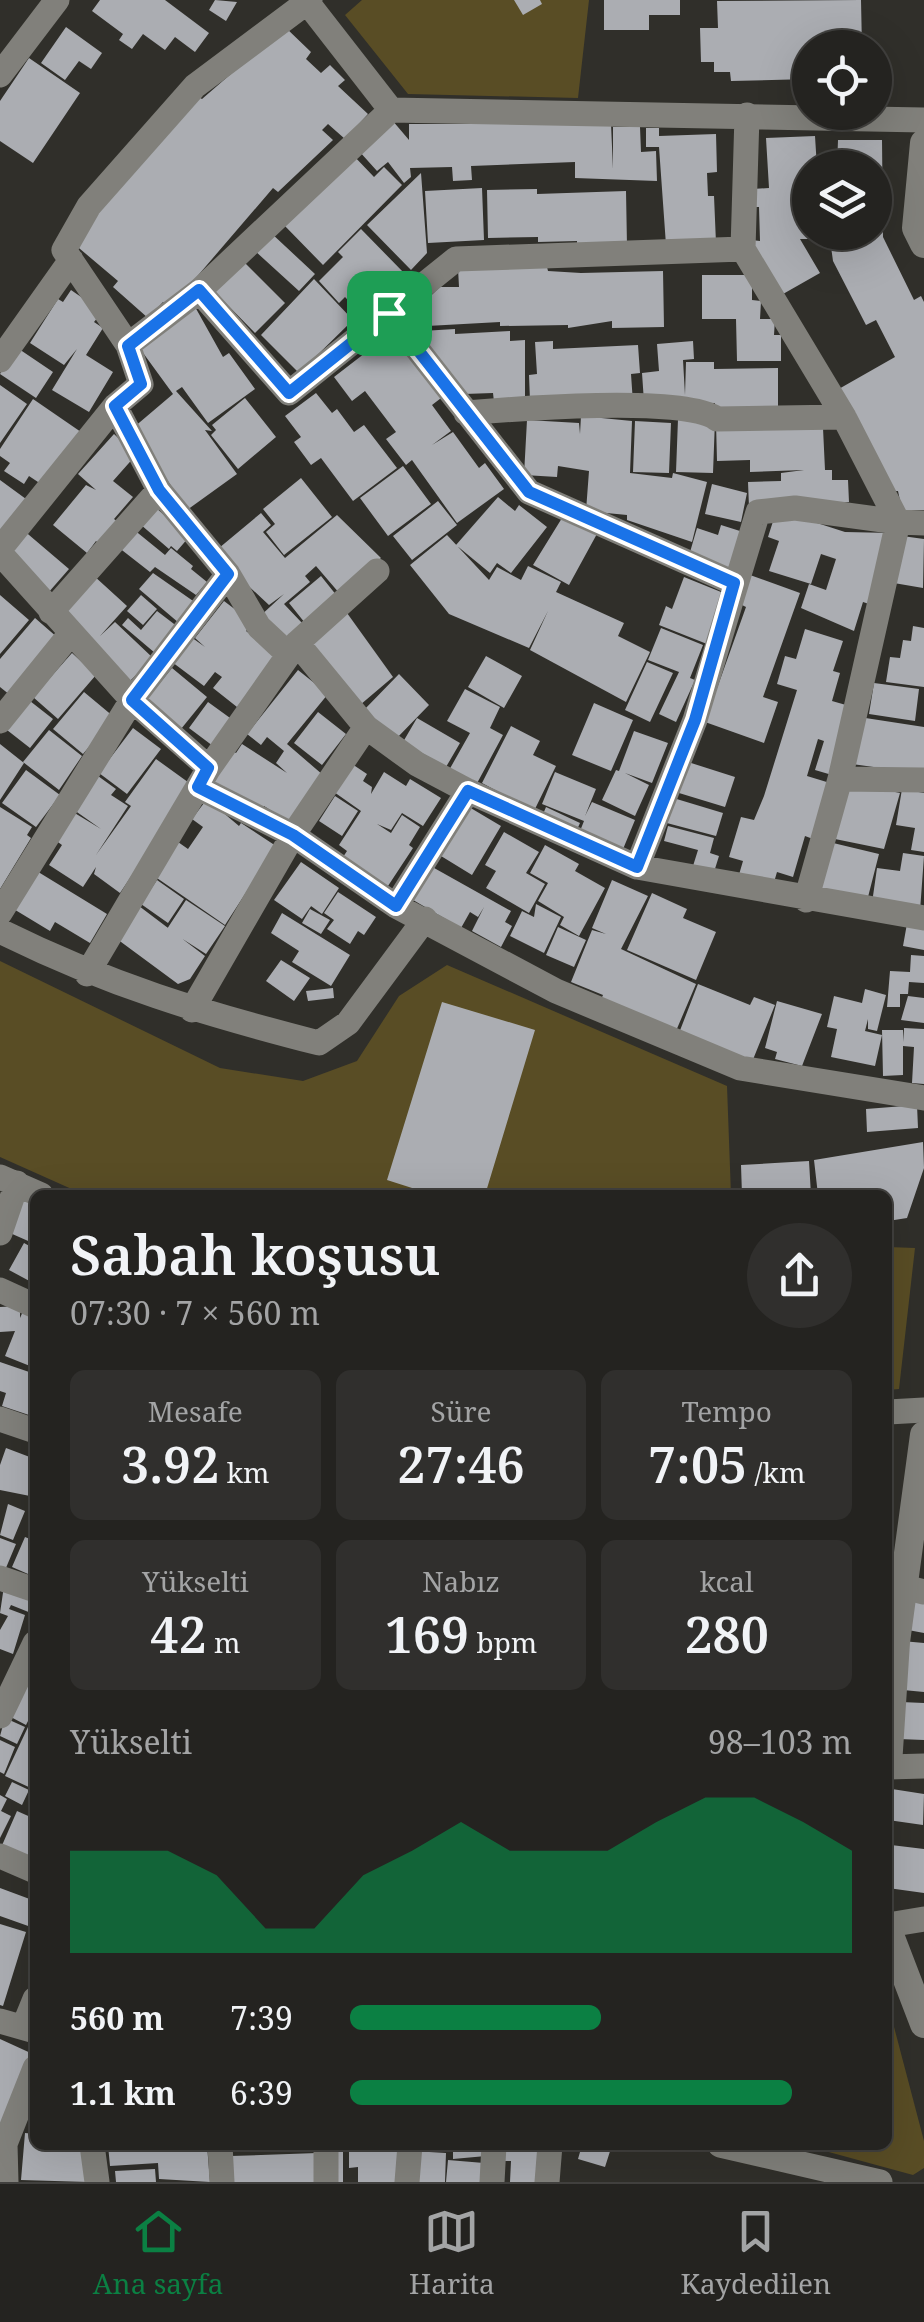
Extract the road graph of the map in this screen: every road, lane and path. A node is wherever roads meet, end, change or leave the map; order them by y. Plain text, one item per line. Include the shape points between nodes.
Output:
1 (58, 0) edge
2 (308, 1) edge
3 (9, 52) edge
4 (0, 75) edge
5 (391, 110) junction
6 (747, 115) junction
7 (924, 120) edge
8 (924, 143) edge
9 (921, 234) edge
10 (743, 248) junction
11 (72, 260) junction
12 (199, 290) junction
13 (389, 313) junction
14 (128, 346) junction
15 (0, 360) edge
16 (115, 406) junction
17 (466, 413) junction
18 (844, 417) junction
19 (159, 490) junction
20 (898, 522) junction
21 (924, 524) edge
22 (0, 551) edge
23 (377, 571) dead end
24 (228, 574) junction
25 (734, 583) junction
26 (52, 612) junction
27 (71, 633) junction
28 (293, 649) junction
29 (132, 700) junction
30 (0, 720) edge
31 (366, 727) junction
32 (203, 778) junction
33 (840, 779) junction
34 (924, 780) edge
35 (468, 791) junction
36 (293, 835) junction
37 (637, 867) junction
38 (806, 900) junction
39 (396, 906) junction
40 (0, 913) edge
41 (924, 918) edge
42 (425, 919) junction
43 (0, 931) edge
44 (87, 974) junction
45 (192, 1010) junction
46 (924, 1098) edge
47 (8, 1180) edge
48 (0, 1233) edge
49 (0, 1290) edge
50 (30, 1304) edge
51 (924, 1410) edge
52 (892, 1412) edge
53 (0, 1419) edge
54 (30, 1429) edge
55 (924, 1435) edge
56 (905, 1576) edge
57 (0, 1578) edge
58 (30, 1588) edge
59 (30, 1653) edge
60 (0, 1716) edge
61 (892, 1721) edge
62 (892, 1766) edge
63 (924, 1766) edge
64 (0, 1856) edge
65 (30, 1869) edge
66 (924, 1919) edge
67 (892, 1926) edge
68 (892, 1938) edge
69 (924, 2024) edge
70 (30, 2081) edge
71 (93, 2150) edge
72 (220, 2150) edge
73 (326, 2150) edge
74 (410, 2150) edge
75 (494, 2150) edge
76 (550, 2150) edge
77 (742, 2150) edge
78 (6, 2182) edge
79 (97, 2182) edge
80 (222, 2182) edge
81 (326, 2182) edge
82 (407, 2182) edge
83 (492, 2182) edge
84 (547, 2182) edge
85 (880, 2182) edge

1 - 3 street
2 - 5 street
2 - 11 street via 194,86 89,206 64,250
3 - 4 street
5 - 6 street
5 - 12 street
6 - 7 street
6 - 10 street
8 - 9 street
10 - 13 street via 456,259
10 - 18 street
11 - 14 street
11 - 15 street
12 - 13 street via 289,393
12 - 14 street
13 - 17 street
14 - 16 street via 141,384
16 - 19 street
16 - 22 street
17 - 18 street via 657,408 706,411 717,419
17 - 25 street via 529,492
18 - 20 street
19 - 24 street
19 - 26 street
20 - 21 street
20 - 25 street via 795,508 758,512
20 - 33 street
22 - 26 street
23 - 28 street
24 - 28 street via 259,627
24 - 29 street
25 - 37 street via 695,720
26 - 27 street
27 - 29 street
27 - 30 street
28 - 31 street
28 - 32 street
29 - 32 street
29 - 40 street
31 - 35 street
31 - 36 street
32 - 36 street
32 - 44 street
33 - 34 street
33 - 38 street
35 - 37 street
35 - 39 street
36 - 39 street
36 - 45 street
37 - 38 street
38 - 41 street
39 - 42 street
42 - 45 street via 348,1022 319,1043
42 - 46 street via 556,992 740,1068
43 - 44 street
44 - 45 street
47 - 48 street
49 - 50 street
51 - 52 street
53 - 54 street
55 - 56 street
56 - 61 street
57 - 58 street
59 - 60 street
62 - 63 street
64 - 65 street
66 - 67 street
68 - 69 street
70 - 78 street via 5,2144
71 - 79 street
72 - 80 street
73 - 81 street
74 - 82 street
75 - 83 street
76 - 84 street
77 - 85 street

